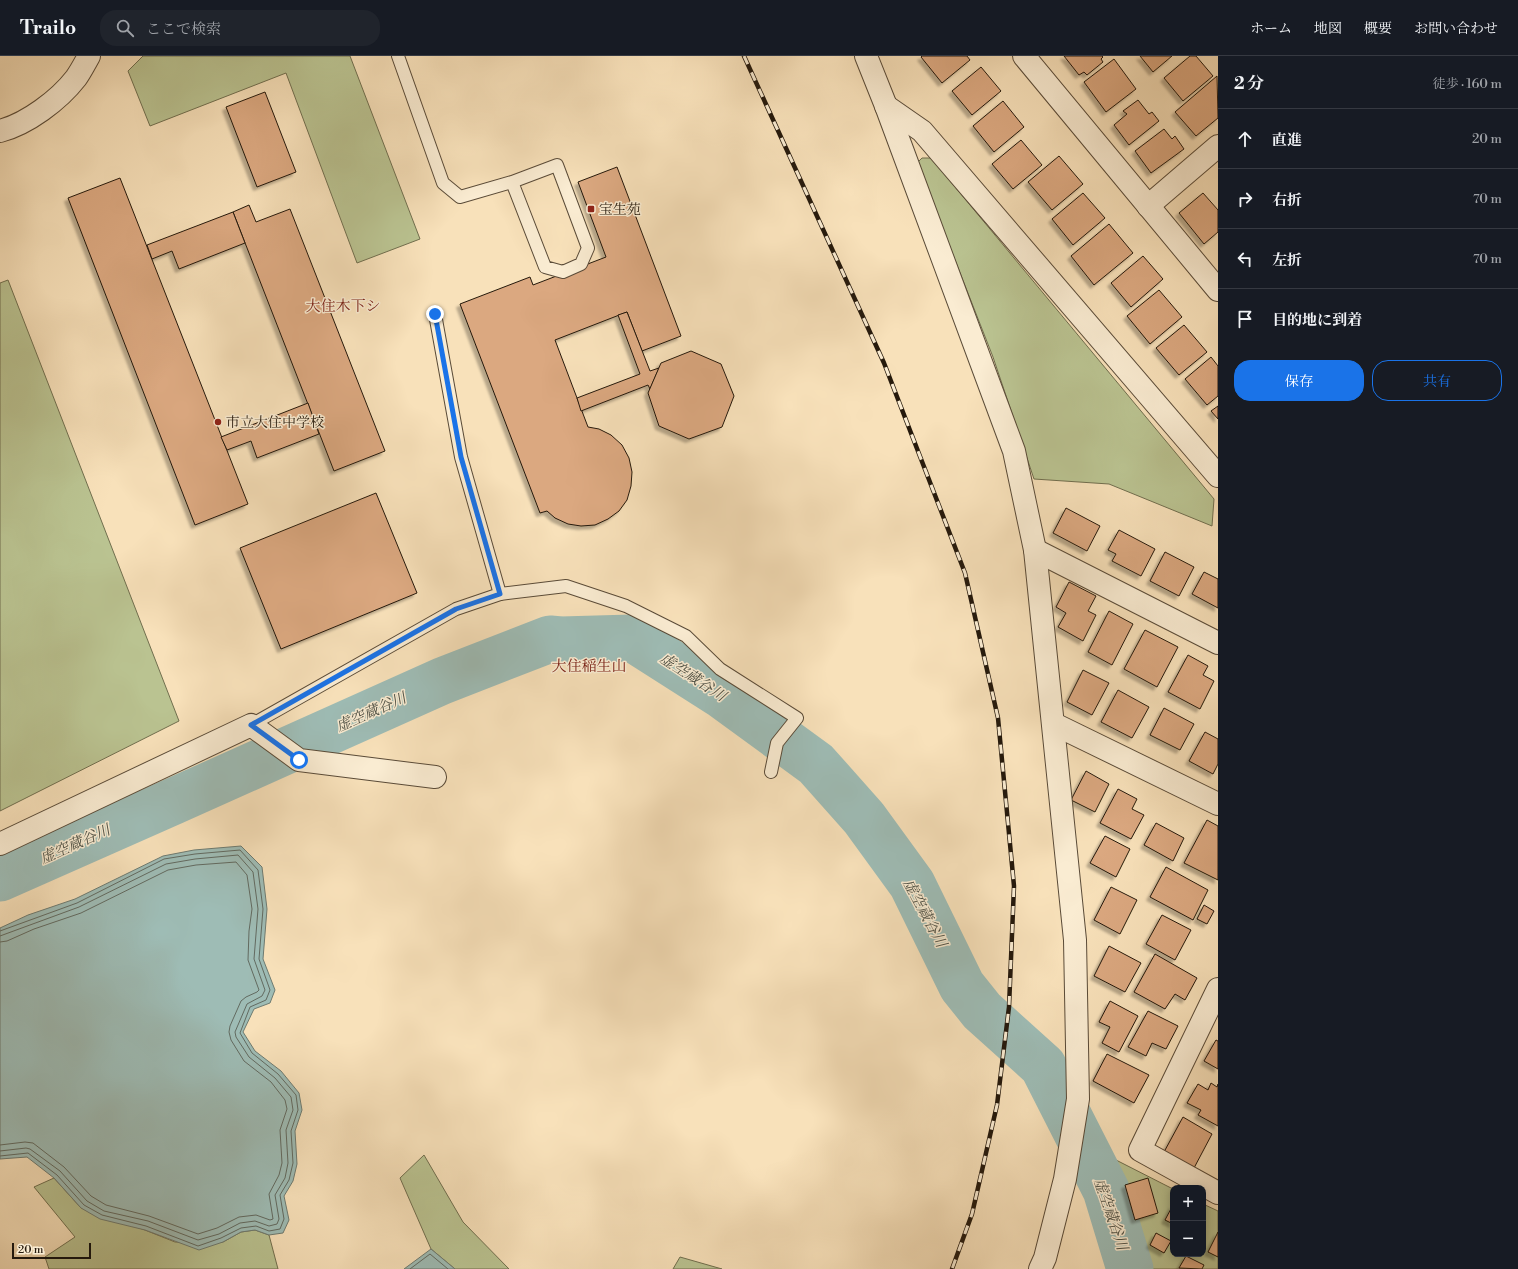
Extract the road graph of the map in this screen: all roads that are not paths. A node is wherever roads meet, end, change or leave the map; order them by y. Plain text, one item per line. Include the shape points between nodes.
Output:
1 (89, 56) edge
2 (398, 56) edge
3 (866, 56) edge
4 (1024, 56) edge
5 (886, 106) junction
6 (0, 131) edge
7 (1218, 146) edge
8 (512, 182) junction
9 (1148, 206) junction
10 (1218, 290) edge
11 (435, 314) dead end
12 (1218, 476) edge
13 (1035, 550) junction
14 (500, 594) junction
15 (1218, 643) edge
16 (1054, 724) junction
17 (251, 725) junction
18 (771, 772) dead end
19 (435, 777) dead end
20 (1218, 804) edge
21 (0, 844) edge
22 (1218, 989) edge
23 (1218, 1193) edge
24 (1040, 1269) edge

1 - 6 street via 76,78 44,109
2 - 8 lane via 443,183 460,197
3 - 5 street
4 - 9 street
5 - 12 street via 922,131
5 - 13 street via 1014,451
7 - 9 street
8 - 8 lane via 557,165 588,248 581,264 563,272 545,267
9 - 10 street
11 - 14 lane via 461,457
13 - 15 street
13 - 16 street
14 - 17 lane via 456,609
14 - 18 lane via 566,586 626,606 686,636 720,669 797,718 777,743
16 - 20 street
16 - 24 street via 1075,940 1078,1099 1065,1180
17 - 19 street via 299,760
17 - 21 street
22 - 23 street via 1140,1150

